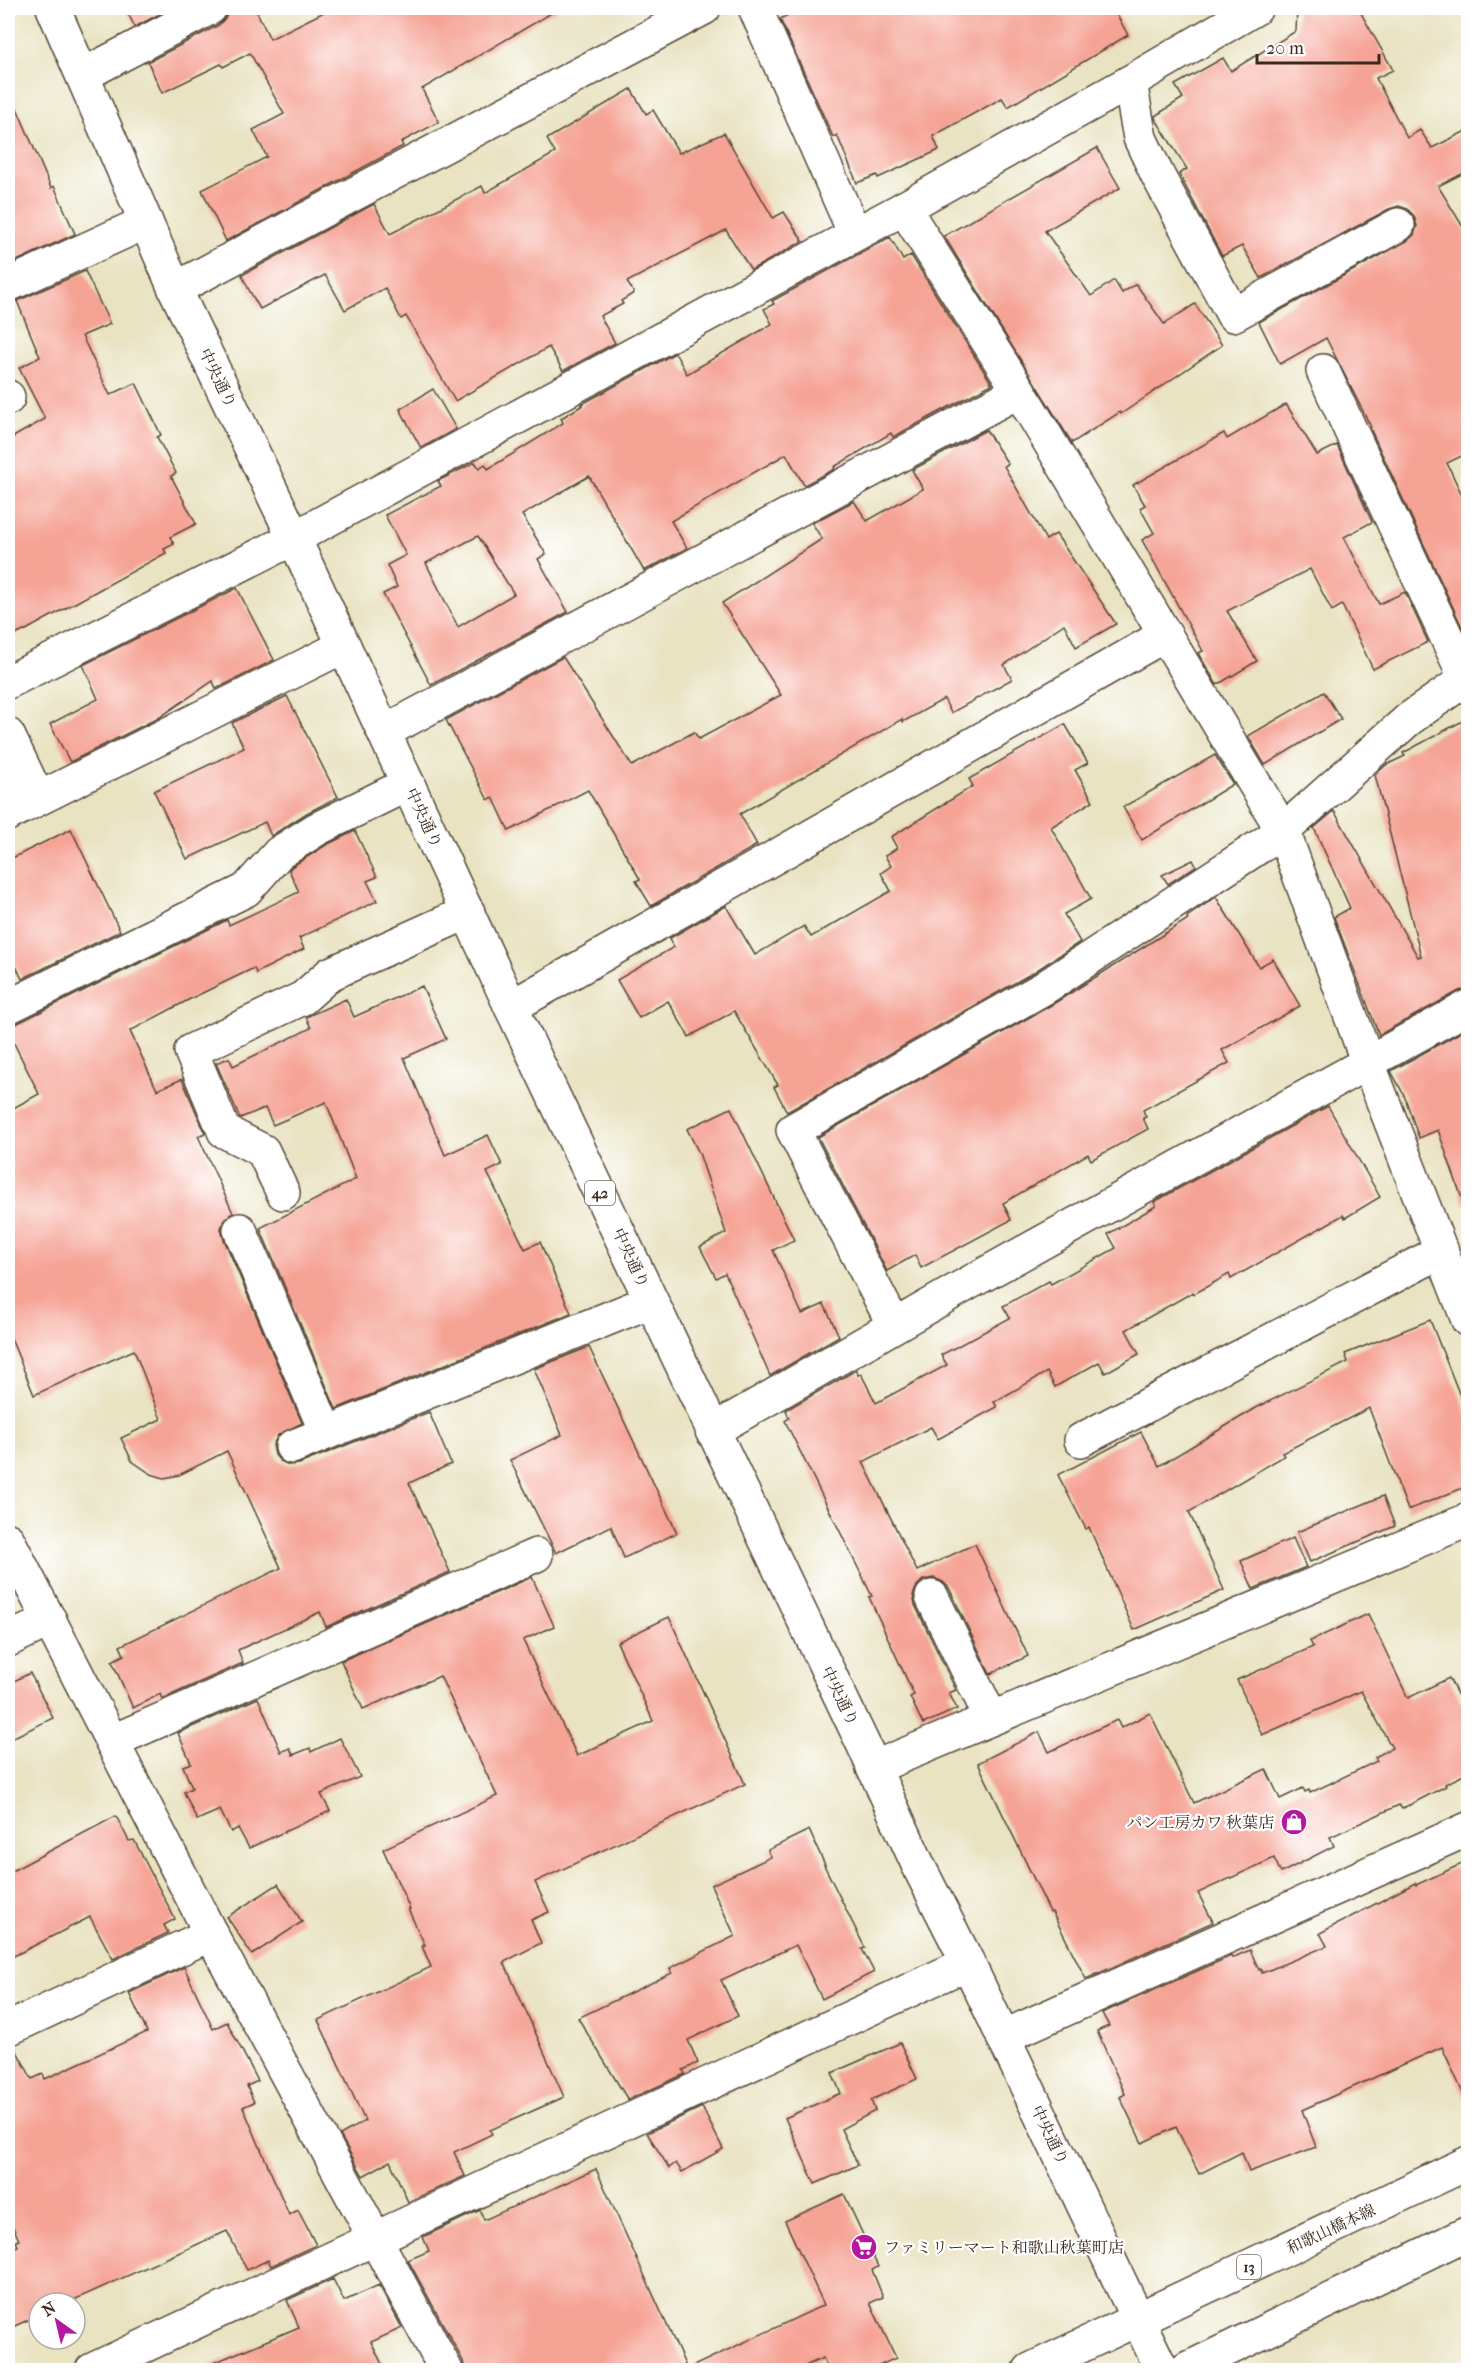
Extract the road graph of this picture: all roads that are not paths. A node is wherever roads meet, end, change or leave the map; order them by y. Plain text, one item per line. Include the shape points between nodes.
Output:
1 (53, 8) edge
2 (210, 8) edge
3 (704, 8) edge
4 (755, 8) edge
5 (1256, 8) edge
6 (83, 75) junction
7 (1130, 82) junction
8 (904, 208) junction
9 (146, 222) junction
10 (1398, 225) dead end
11 (855, 234) junction
12 (8, 285) edge
13 (175, 289) junction
14 (1323, 371) dead end
15 (1019, 391) junction
16 (294, 538) junction
17 (1165, 635) junction
18 (344, 646) junction
19 (1467, 679) edge
20 (8, 682) edge
21 (384, 732) junction
22 (8, 735) edge
23 (408, 784) junction
24 (38, 798) junction
25 (8, 814) edge
26 (1283, 831) junction
27 (468, 912) junction
28 (8, 1006) edge
29 (511, 1007) junction
30 (1468, 1007) edge
31 (1368, 1063) junction
32 (283, 1193) dead end
33 (240, 1230) dead end
34 (1442, 1251) junction
35 (651, 1301) junction
36 (1468, 1320) edge
37 (894, 1325) junction
38 (712, 1431) junction
39 (326, 1432) junction
40 (1081, 1440) dead end
41 (292, 1447) dead end
42 (1468, 1520) edge
43 (8, 1540) edge
44 (536, 1555) dead end
45 (932, 1597) dead end
46 (50, 1620) junction
47 (8, 1640) edge
48 (991, 1718) junction
49 (113, 1741) junction
50 (873, 1768) junction
51 (1468, 1829) edge
52 (211, 1934) junction
53 (968, 1963) junction
54 (8, 2029) edge
55 (1003, 2037) junction
56 (1468, 2163) edge
57 (1468, 2233) edge
58 (375, 2238) junction
59 (1139, 2319) junction
60 (92, 2370) edge
61 (446, 2370) edge
62 (1030, 2370) edge
63 (1162, 2370) edge
64 (1185, 2370) edge

1 - 6 main road, 中央通り / 42
2 - 6 main road
3 - 13 main road
4 - 11 main road
5 - 7 main road
6 - 9 main road, 中央通り / 42
7 - 8 main road
7 - 10 main road via 1140,138 1233,315
8 - 11 main road
8 - 15 main road
9 - 12 main road
9 - 13 main road, 中央通り / 42
11 - 16 main road
13 - 16 main road, 中央通り / 42
14 - 19 main road
15 - 17 main road
15 - 21 main road
16 - 18 main road, 中央通り / 42
16 - 20 main road
17 - 26 main road
17 - 29 main road
18 - 21 main road, 中央通り / 42
18 - 24 main road
19 - 26 main road via 1409,719
21 - 23 main road, 中央通り / 42
22 - 24 main road
23 - 27 main road, 中央通り / 42
23 - 28 main road via 317,829 279,853 246,890
24 - 25 main road
26 - 31 main road
26 - 37 main road via 1044,988 793,1130
27 - 29 main road, 中央通り / 42
27 - 32 main road via 330,974 303,998 191,1051 224,1131 263,1151
29 - 35 main road, 中央通り / 42
30 - 31 main road
31 - 34 main road
31 - 37 main road
33 - 39 main road
34 - 36 main road
34 - 40 main road
35 - 38 main road, 中央通り / 42
35 - 39 main road
37 - 38 main road
38 - 50 main road, 中央通り / 42
39 - 41 main road
42 - 48 main road
43 - 46 main road
44 - 49 main road
45 - 48 main road
46 - 47 main road
46 - 49 main road
48 - 50 main road
49 - 52 main road
50 - 53 main road, 中央通り / 42
51 - 55 main road
52 - 54 main road
52 - 58 main road
53 - 55 main road, 中央通り / 42
53 - 58 main road
55 - 59 main road, 中央通り / 42
56 - 59 main road, 和歌山橋本線 / 13
57 - 64 main road
58 - 60 main road
58 - 61 main road
59 - 62 main road, 和歌山橋本線 / 13
59 - 63 main road, 中央通り / 42

